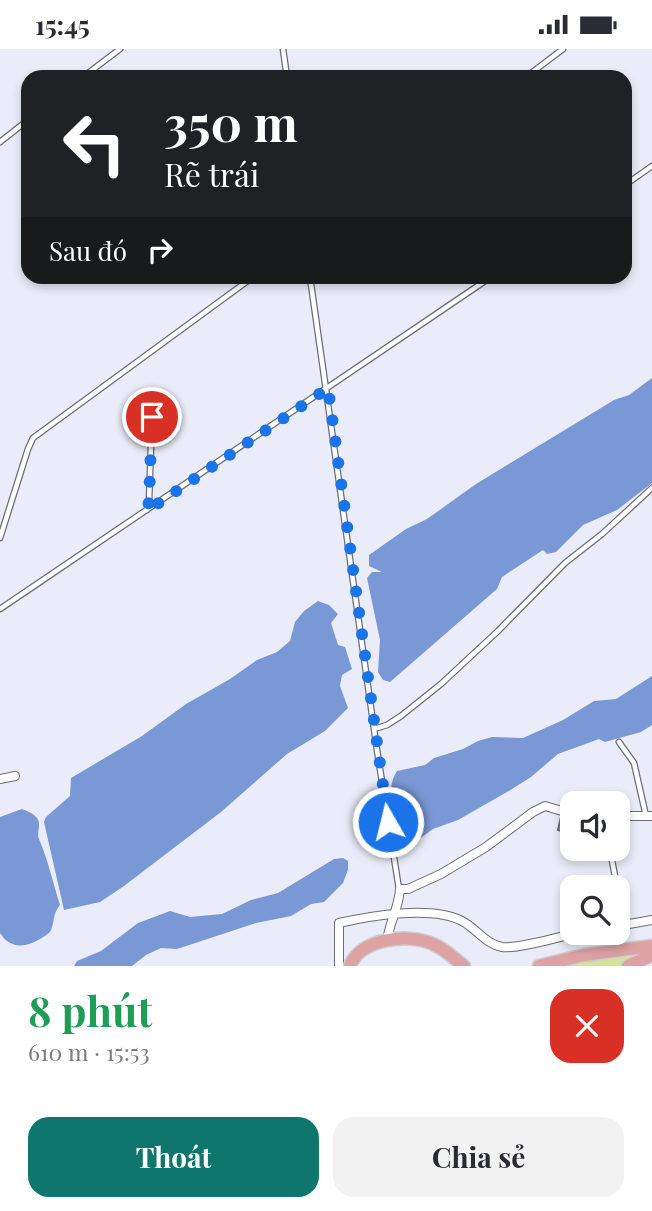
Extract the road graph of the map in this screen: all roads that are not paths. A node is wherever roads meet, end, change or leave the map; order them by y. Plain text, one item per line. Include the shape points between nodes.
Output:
1 (120, 49) edge
2 (284, 49) edge
3 (563, 49) edge
4 (92, 70) edge
5 (286, 70) edge
6 (535, 70) edge
7 (21, 126) edge
8 (0, 142) edge
9 (652, 166) edge
10 (632, 180) edge
11 (243, 284) edge
12 (311, 284) edge
13 (481, 284) edge
14 (328, 388) junction
15 (152, 417) dead end
16 (652, 488) edge
17 (147, 511) junction
18 (0, 538) edge
19 (0, 609) edge
20 (374, 729) junction
21 (619, 742) dead end
22 (15, 776) dead end
23 (0, 779) edge
24 (560, 810) edge
25 (630, 816) edge
26 (649, 817) edge
27 (400, 889) junction
28 (396, 913) junction
29 (652, 920) edge
30 (630, 924) edge
31 (560, 937) edge
32 (387, 941) junction
33 (652, 946) edge
34 (652, 955) edge
35 (339, 966) edge
36 (350, 966) edge
37 (464, 966) edge
38 (539, 966) edge
39 (628, 966) edge

1 - 4 lane
2 - 5 lane
3 - 6 lane
7 - 8 lane
9 - 10 lane
11 - 18 lane via 33,439
12 - 14 lane
13 - 14 lane
14 - 17 lane
14 - 20 lane
15 - 17 lane
16 - 20 lane via 565,563 441,684 401,716
17 - 19 lane
20 - 27 lane
21 - 26 lane via 634,763
22 - 23 street
24 - 27 street via 545,806 440,874
25 - 26 street
27 - 28 street
28 - 31 street via 463,921 501,947
28 - 32 street
28 - 35 street via 339,923
29 - 30 street
32 - 36 main road via 363,949
32 - 37 main road via 430,942
33 - 38 main road
34 - 39 main road

